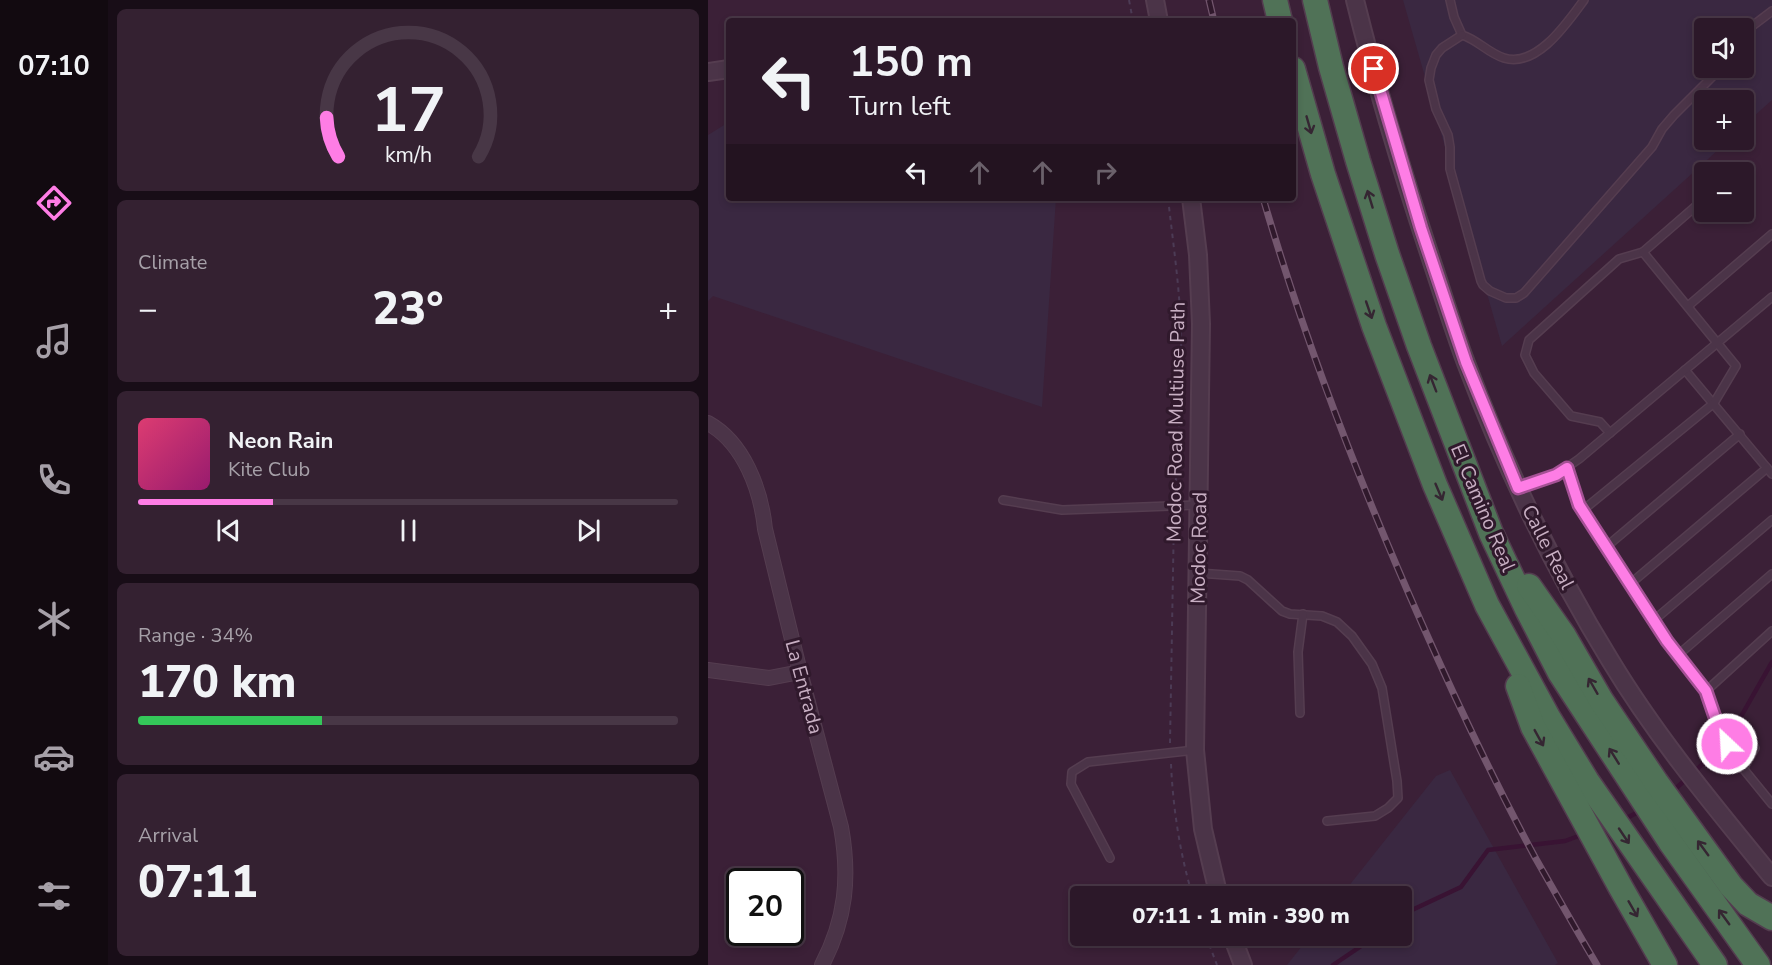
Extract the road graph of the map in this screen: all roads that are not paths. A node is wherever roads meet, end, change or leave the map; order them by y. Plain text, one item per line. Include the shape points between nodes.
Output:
1 (1155, 0) edge
2 (1275, 0) edge
3 (1315, 0) edge
4 (1355, 0) edge
5 (1450, 0) edge
6 (1584, 0) edge
7 (1772, 11) edge
8 (1158, 18) edge
9 (1279, 18) edge
10 (1754, 25) edge
11 (1462, 35) junction
12 (726, 69) edge
13 (708, 72) edge
14 (1710, 78) edge
15 (1296, 80) edge
16 (1191, 201) edge
17 (1694, 208) edge
18 (1772, 234) edge
19 (1643, 252) junction
20 (1772, 297) edge
21 (1688, 306) junction
22 (1717, 343) junction
23 (1685, 370) junction
24 (1714, 403) junction
25 (708, 423) edge
26 (1610, 434) junction
27 (1740, 434) junction
28 (1567, 468) junction
29 (1770, 471) edge
30 (1518, 488) junction
31 (1003, 500) dead end
32 (1200, 505) junction
33 (1583, 510) junction
34 (1772, 520) edge
35 (1491, 533) junction
36 (1606, 547) junction
37 (1198, 573) junction
38 (1772, 574) edge
39 (1630, 584) junction
40 (1487, 605) junction
41 (1303, 614) junction
42 (1653, 621) junction
43 (1772, 631) edge
44 (1678, 655) junction
45 (708, 670) edge
46 (800, 672) junction
47 (1706, 691) junction
48 (1300, 713) dead end
49 (1755, 748) dead end
50 (1195, 750) junction
51 (1743, 770) junction
52 (1772, 804) edge
53 (1327, 821) dead end
54 (1110, 858) dead end
55 (1772, 878) edge
56 (1216, 886) edge
57 (1772, 918) edge
58 (1236, 946) edge
59 (822, 965) edge
60 (1243, 965) edge
61 (1665, 965) edge
62 (1715, 965) edge
63 (1758, 965) edge

1 - 8 street
2 - 9 highway
35 -> 3 highway, El Camino Real via 1387,254
4 - 30 street, Calle Real via 1421,228 1466,362
5 - 11 lane
6 - 11 lane via 1551,39 1525,58 1503,58
7 - 10 lane
11 - 14 lane via 1436,55 1429,80 1431,94 1448,135 1452,179 1481,281 1490,291 1506,298 1520,296 1540,276 1652,147 1668,122
12 - 13 street
15 -> 40 highway, El Camino Real via 1374,326 1435,485
16 - 32 street, Modoc Road via 1201,324
17 - 19 lane
18 - 21 lane
19 - 21 lane
19 - 26 lane via 1618,259 1529,340 1525,355 1534,373 1571,416 1600,422
20 - 22 lane
21 - 22 lane
22 - 23 lane
22 - 24 lane via 1737,366
23 - 24 lane
23 - 26 lane
24 - 27 lane
24 - 33 lane
25 - 46 street, La Entrada via 732,444 755,484
26 - 28 lane
27 - 29 lane
27 - 36 lane
28 - 30 lane
28 - 33 lane
29 - 39 lane
30 - 55 street, Calle Real via 1555,565 1610,661 1690,776
31 - 32 lane via 1062,510
32 - 37 street, Modoc Road
33 - 36 lane
34 - 42 lane
57 -> 35 highway via 1748,904 1731,886 1600,700 1564,636
63 -> 35 highway, El Camino Real via 1665,834 1560,673
36 - 39 lane
37 - 41 lane via 1240,576 1282,611
37 - 50 street, Modoc Road
38 - 44 lane
39 - 42 lane
40 -> 61 highway via 1533,727
40 -> 62 highway, El Camino Real via 1587,781
41 - 48 lane via 1298,652
41 - 53 lane via 1337,622 1372,663 1382,688 1397,781 1398,798 1389,808 1375,816
42 - 44 lane
43 - 47 lane
44 - 47 lane
45 - 46 street via 769,678
46 - 59 street, La Entrada via 845,849 846,875 839,926
47 - 51 lane via 1718,726
49 - 51 lane
50 - 54 lane via 1088,762 1072,772 1071,784
50 - 56 street, Modoc Road via 1203,830
51 - 52 lane
58 - 60 street

